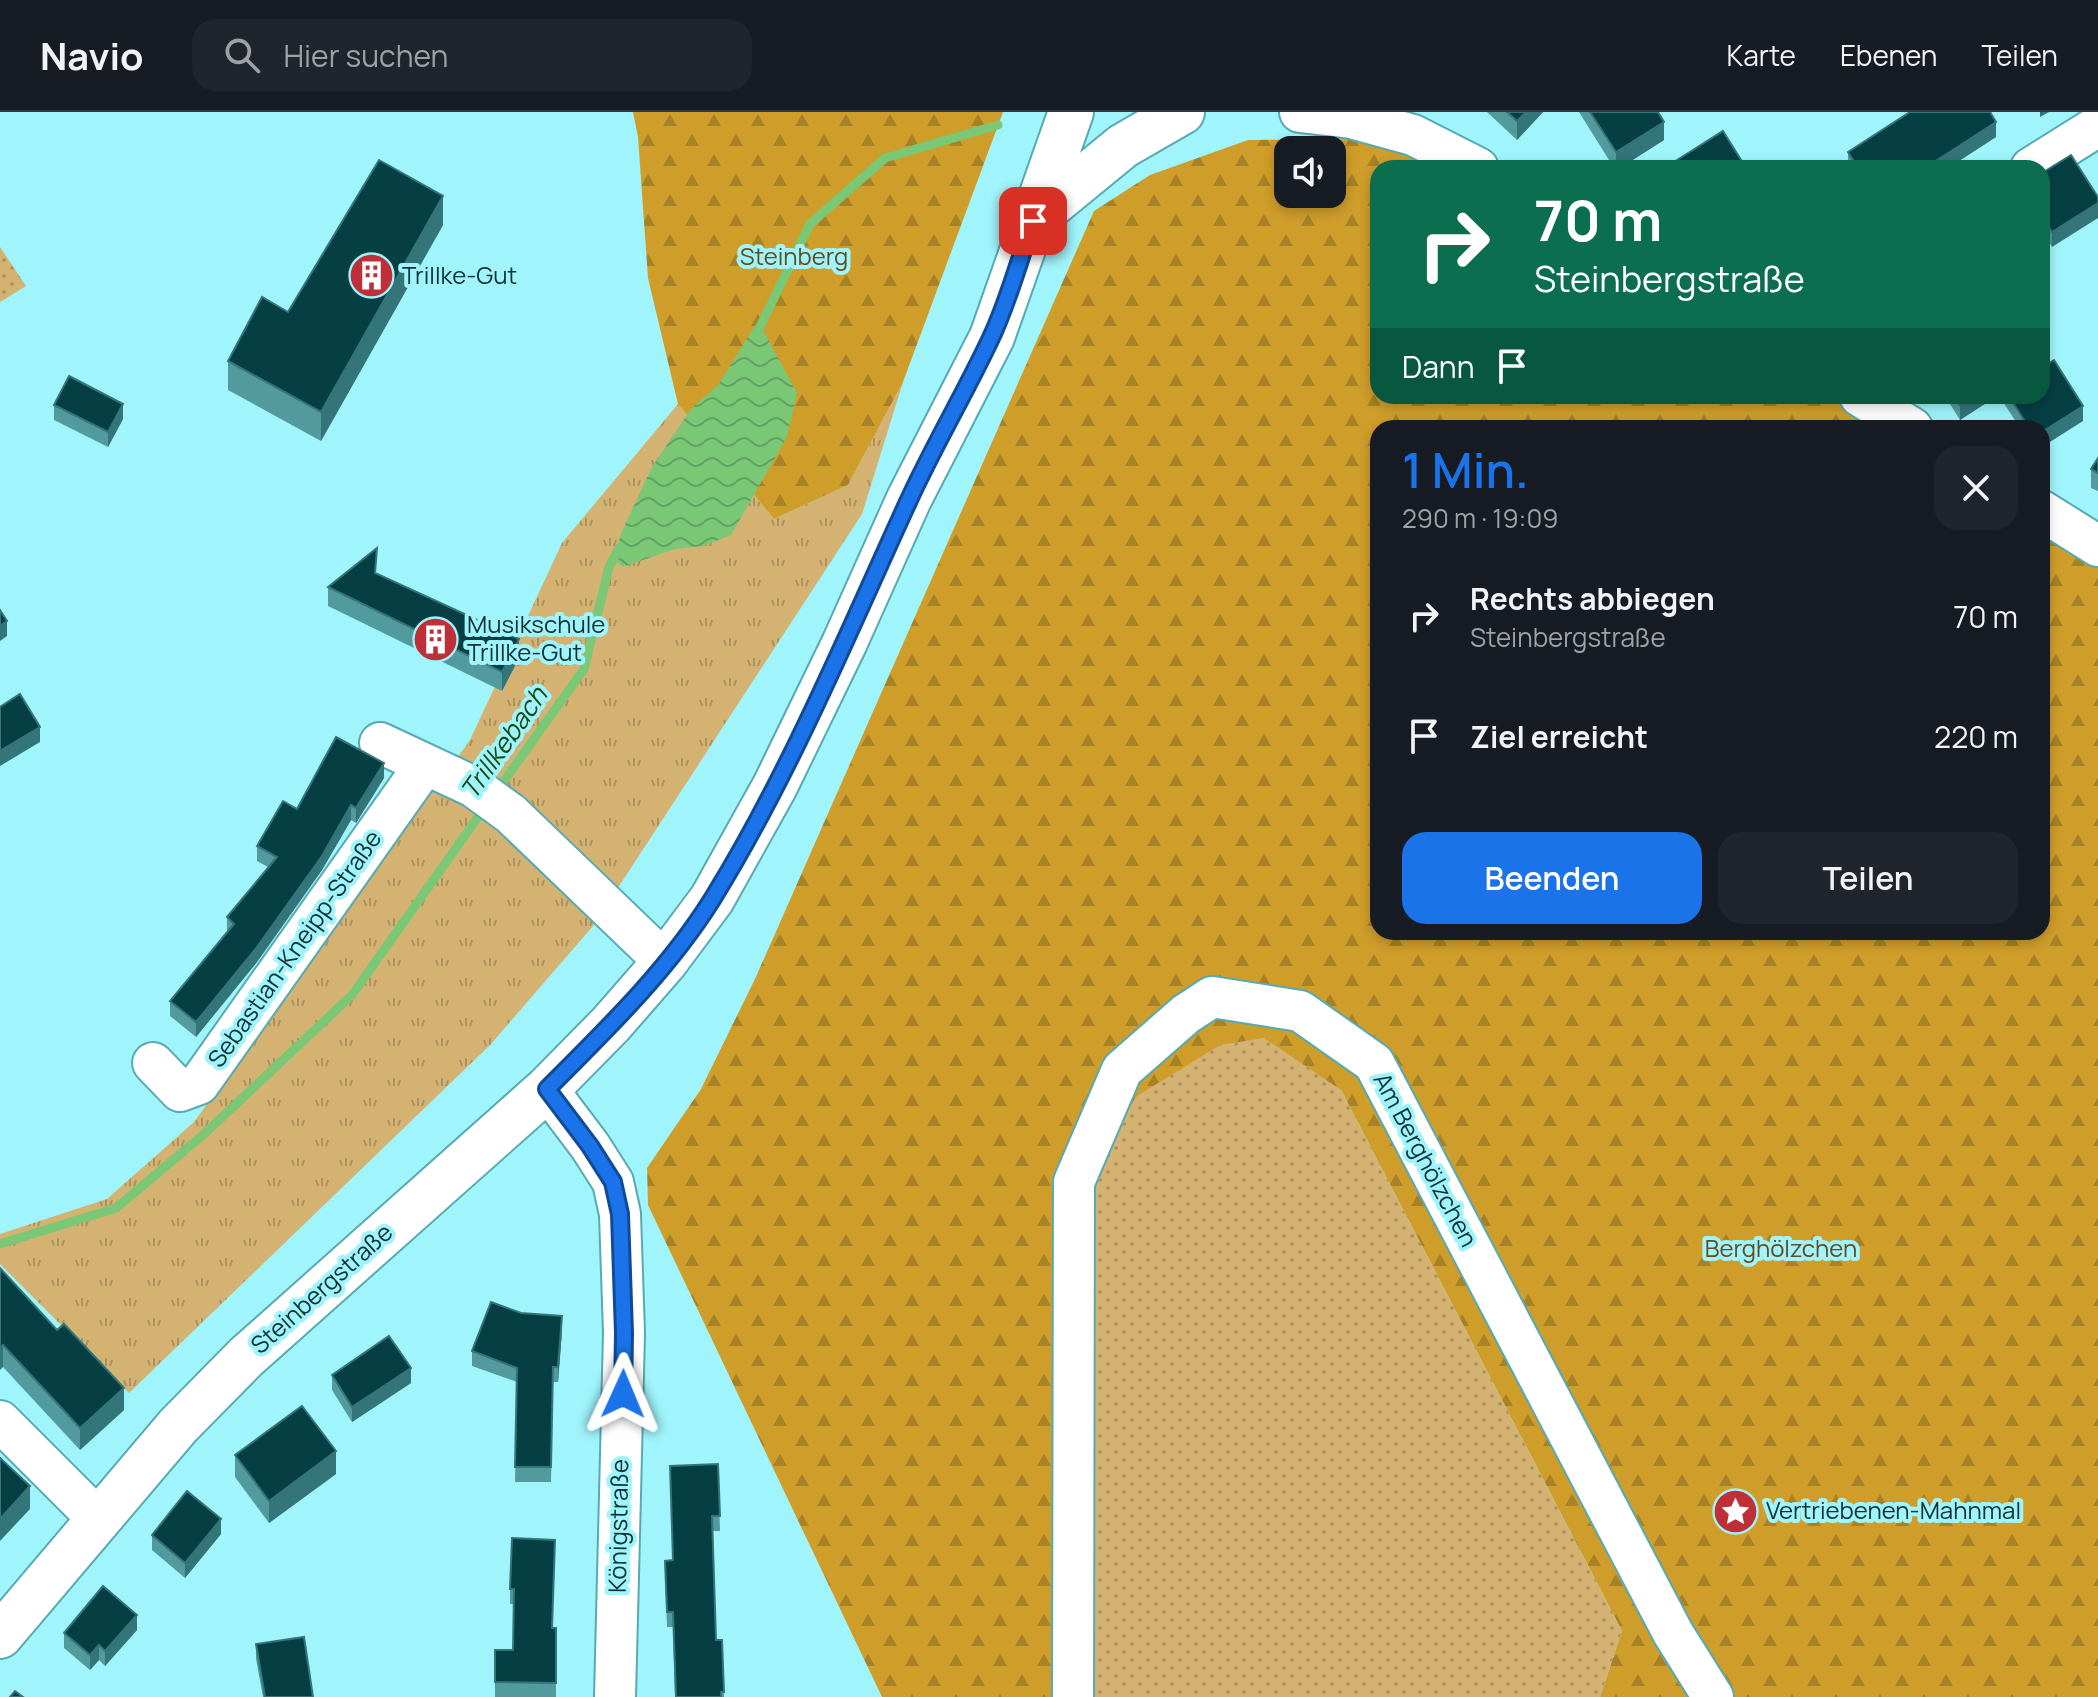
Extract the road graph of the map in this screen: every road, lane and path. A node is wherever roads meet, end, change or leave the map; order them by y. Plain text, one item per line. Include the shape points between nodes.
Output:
1 (1071, 112) edge
2 (1182, 112) edge
3 (1300, 112) edge
4 (1423, 123) edge
5 (2098, 126) edge
6 (1468, 160) edge
7 (2044, 160) edge
8 (1033, 221) junction
9 (1873, 404) edge
10 (1899, 420) edge
11 (2050, 516) edge
12 (2098, 546) edge
13 (380, 743) dead end
14 (424, 766) junction
15 (665, 962) junction
16 (153, 1063) dead end
17 (547, 1089) junction
18 (0, 1421) edge
19 (98, 1519) junction
20 (0, 1636) edge
21 (615, 1697) edge
22 (1073, 1697) edge
23 (1713, 1697) edge

1 - 8 main road, Steinbergstraße
2 - 8 main road via 1123,146
3 - 4 street
4 - 6 street
5 - 7 street
8 - 15 main road, Steinbergstraße via 992,337 909,499 775,786 712,899
9 - 10 street
11 - 12 street
13 - 14 street
14 - 15 street via 474,787 511,814
14 - 16 street, Sebastian-Kneipp-Straße via 199,1084 180,1091
15 - 17 main road, Steinbergstraße
17 - 19 main road, Steinbergstraße via 246,1357
17 - 21 street, Königstraße via 613,1182 620,1214 624,1333
18 - 19 street
19 - 20 main road, Steinbergstraße
22 - 23 street, Am Berghölzchen via 1074,1182 1122,1070 1212,997 1300,1011 1374,1063 1673,1633

